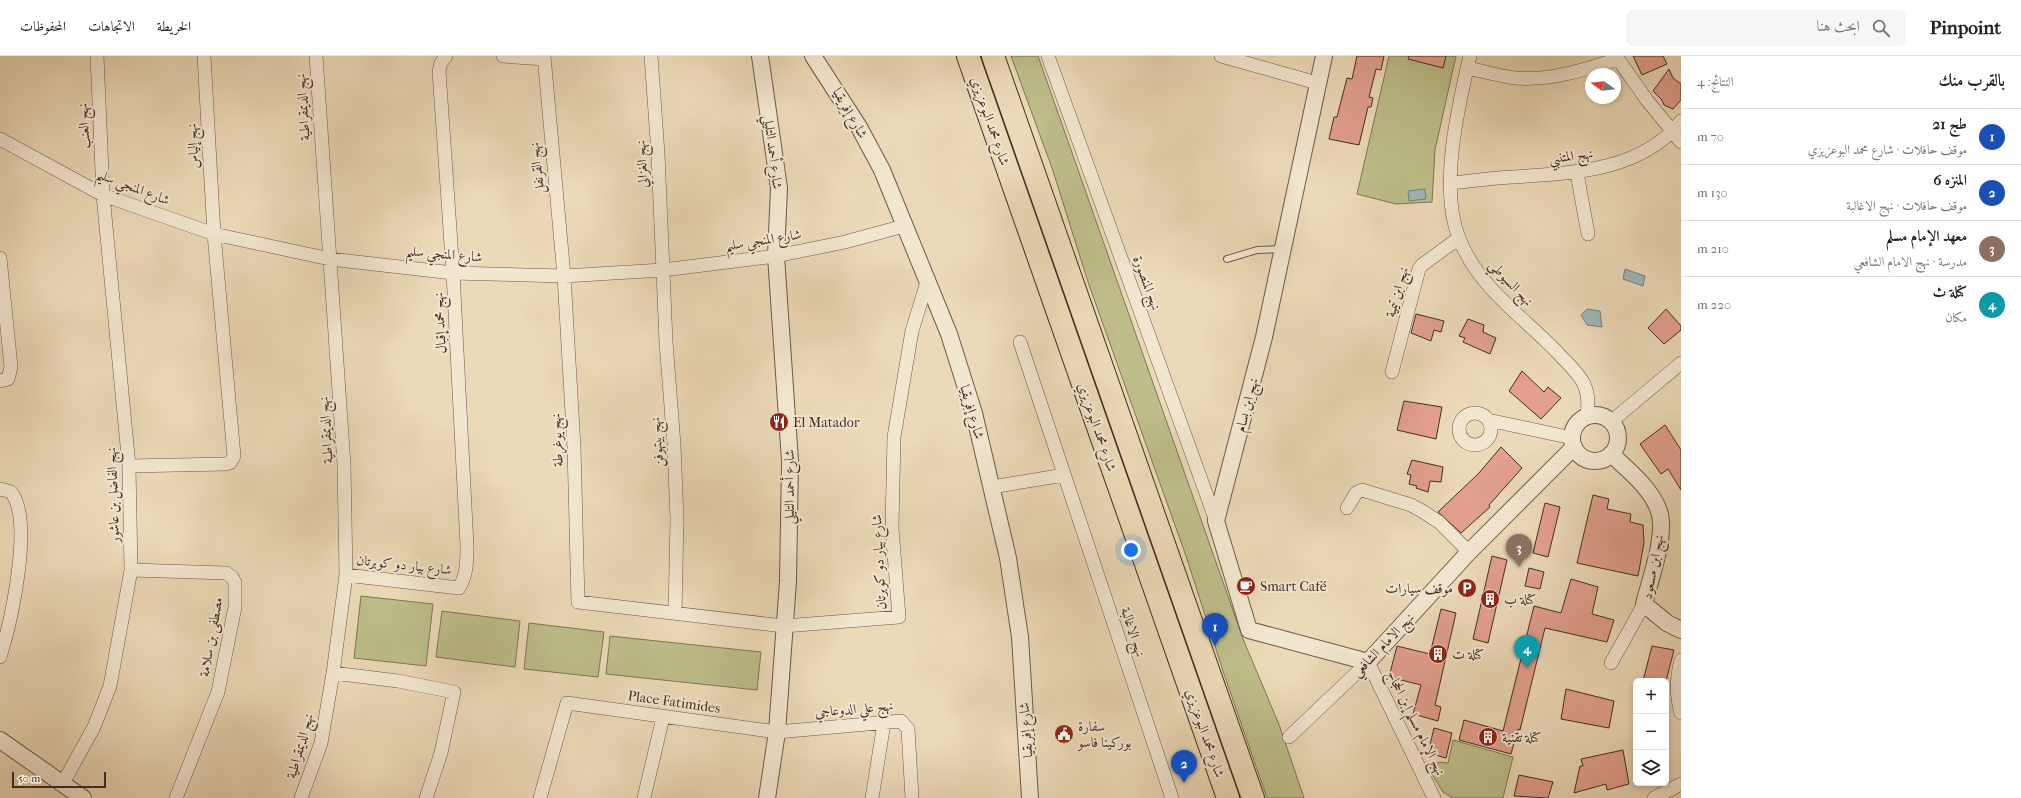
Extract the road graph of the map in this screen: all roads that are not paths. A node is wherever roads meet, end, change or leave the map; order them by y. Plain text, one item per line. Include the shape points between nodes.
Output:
1 (97, 56) edge
2 (204, 56) edge
3 (316, 56) edge
4 (446, 56) edge
5 (503, 56) edge
6 (651, 56) edge
7 (760, 56) edge
8 (813, 56) edge
9 (968, 56) edge
10 (993, 56) edge
11 (1048, 56) edge
12 (1324, 56) edge
13 (1228, 57) edge
14 (544, 58) edge
15 (1617, 58) edge
16 (1468, 62) edge
17 (1317, 83) junction
18 (1681, 121) edge
19 (1672, 133) junction
20 (0, 139) edge
21 (1681, 142) edge
22 (1577, 173) junction
23 (1451, 183) junction
24 (103, 195) junction
25 (904, 226) junction
26 (214, 234) junction
27 (1588, 234) dead end
28 (1459, 238) junction
29 (1282, 249) junction
30 (776, 256) junction
31 (0, 258) edge
32 (330, 259) junction
33 (1227, 259) dead end
34 (663, 270) junction
35 (453, 273) junction
36 (564, 276) junction
37 (928, 282) junction
38 (1020, 342) dead end
39 (1681, 363) edge
40 (1392, 372) dead end
41 (0, 381) edge
42 (1586, 417) junction
43 (1488, 420) dead end
44 (1612, 421) junction
45 (1573, 442) junction
46 (1611, 454) junction
47 (129, 466) junction
48 (1064, 476) junction
49 (992, 487) junction
50 (2, 489) edge
51 (1347, 508) dead end
52 (1216, 521) junction
53 (1468, 552) junction
54 (131, 570) junction
55 (346, 575) junction
56 (459, 588) joint
57 (578, 602) joint
58 (1644, 604) junction
59 (675, 613) junction
60 (784, 626) junction
61 (1681, 630) edge
62 (0, 657) edge
63 (1681, 660) edge
64 (1368, 662) junction
65 (1611, 663) dead end
66 (333, 673) junction
67 (1681, 713) edge
68 (663, 717) junction
69 (884, 723) junction
70 (777, 732) junction
71 (1289, 737) dead end
72 (0, 740) edge
73 (63, 783) junction
74 (1681, 784) edge
75 (84, 798) edge
76 (176, 798) edge
77 (301, 798) edge
78 (426, 798) edge
79 (540, 798) edge
80 (644, 798) edge
81 (767, 798) edge
82 (872, 798) edge
83 (912, 798) edge
84 (1030, 798) edge
85 (1172, 798) edge
86 (1228, 798) edge
87 (1253, 798) edge
88 (1434, 798) edge
89 (1654, 798) edge

1 - 24 street, نهج العنب
2 - 26 street, نهج إلياس
3 - 32 street, نهج الديمقراطية
4 - 35 street, نهج محمد إقبال via 439,71
5 - 14 street
6 - 34 street, نهج الغزالي
7 - 30 street, شارع أحمد التليلي via 779,188
8 - 25 street, شارع إفريقيا via 882,170
9 - 86 highway, شارع محمد البوعزيزي
10 - 87 highway, شارع محمد البوعزيزي
11 - 52 street, نهج المنصورة
12 - 17 street, نهج ابن بسام
13 - 17 street
14 - 36 street, نهج القرنفل
15 - 16 street via 1582,71 1545,77 1515,78
15 - 19 street
16 - 23 street, نهج السيوطي via 1451,158
17 - 29 street, نهج ابن بسام
18 - 19 street, نهج المتنبي
19 - 21 street
19 - 22 street, نهج المتنبي via 1642,152 1610,166
20 - 24 street, شارع المنجي سليم
22 - 23 street, نهج المتنبي
22 - 27 street
23 - 28 street, نهج السيوطي via 1453,214
24 - 26 street, شارع المنجي سليم
24 - 47 street, نهج الفاضل بن عاشور
25 - 30 street, شارع المنجي سليم via 845,242
25 - 37 street, شارع إفريقيا
26 - 32 street, شارع المنجي سليم
26 - 47 street, نهج إلياس via 233,460 225,464
28 - 40 street, نهج ابن تيمية via 1419,269
28 - 42 street, نهج السيوطي via 1472,264 1485,282 1552,348 1583,383 1588,396
29 - 33 lane via 1257,250
29 - 52 street, نهج ابن بسام via 1264,337
30 - 34 street, شارع المنجي سليم
30 - 60 street, شارع أحمد التليلي via 790,461 788,582
31 - 41 street via 11,366 8,379
32 - 35 street, شارع المنجي سليم
32 - 55 street, نهج الديمقراطية via 344,465
34 - 36 street, شارع المنجي سليم
34 - 59 street, نهج بيتهوفن via 677,519
35 - 36 street, شارع المنجي سليم
35 - 56 street, نهج محمد إقبال via 467,546 464,581
36 - 57 street, نهج يوغرطة via 574,447
37 - 49 street, شارع إفريقيا via 966,386
37 - 60 street, شارع بيار دو كوبرتان via 912,331 894,437 892,528 899,617
38 - 48 street, نهج الاغالبة
39 - 44 street
42 - 44 street via 1595,415
42 - 45 street via 1574,429
43 - 45 street
44 - 46 street via 1618,438
45 - 46 street via 1579,454 1591,460 1604,459
45 - 53 street, نهج الامام الشافعي
46 - 58 street, نهج ابن مسعود via 1646,488 1658,510 1660,539
47 - 54 street, نهج الفاضل بن عاشور
48 - 49 street
48 - 85 street, نهج الاغالبة
49 - 84 street, شارع إفريقيا via 1008,558 1020,637
50 - 62 street via 11,492 18,505 20,556 15,598
51 - 53 street via 1356,493 1362,490 1411,505 1439,522
52 - 64 street via 1249,630
53 - 64 street, نهج الامام الشافعي
54 - 73 street, نهج الفاضل بن عاشور via 110,686 94,727
54 - 76 street, مصطفى بن سلامة via 226,573 235,583 235,607 218,692
55 - 56 street, شارع بيار دو كوبرتان
55 - 66 street, نهج الديمقراطية
57 - 59 street, شارع بيار دو كوبرتان
58 - 61 street, نهج ابن مسعود via 1667,623
58 - 65 street
59 - 60 street, شارع بيار دو كوبرتان
60 - 70 street, شارع أحمد التليلي
63 - 67 street via 1677,684
64 - 71 street, نهج الامام الشافعي
64 - 88 street, نهج اﻹمام مسلم إبن الحجاج
66 - 77 street, نهج الديمقراطية via 321,743
66 - 78 street via 398,681 454,692 440,753
68 - 70 street, Place Fatimides
68 - 79 street, Place Fatimides via 567,703
68 - 80 street
69 - 70 street, نهج علي الدوعاجي
69 - 82 street
69 - 83 street, نهج علي الدوعاجي via 901,721 908,729
70 - 81 street, شارع أحمد التليلي
72 - 73 street
73 - 75 street
74 - 89 street

